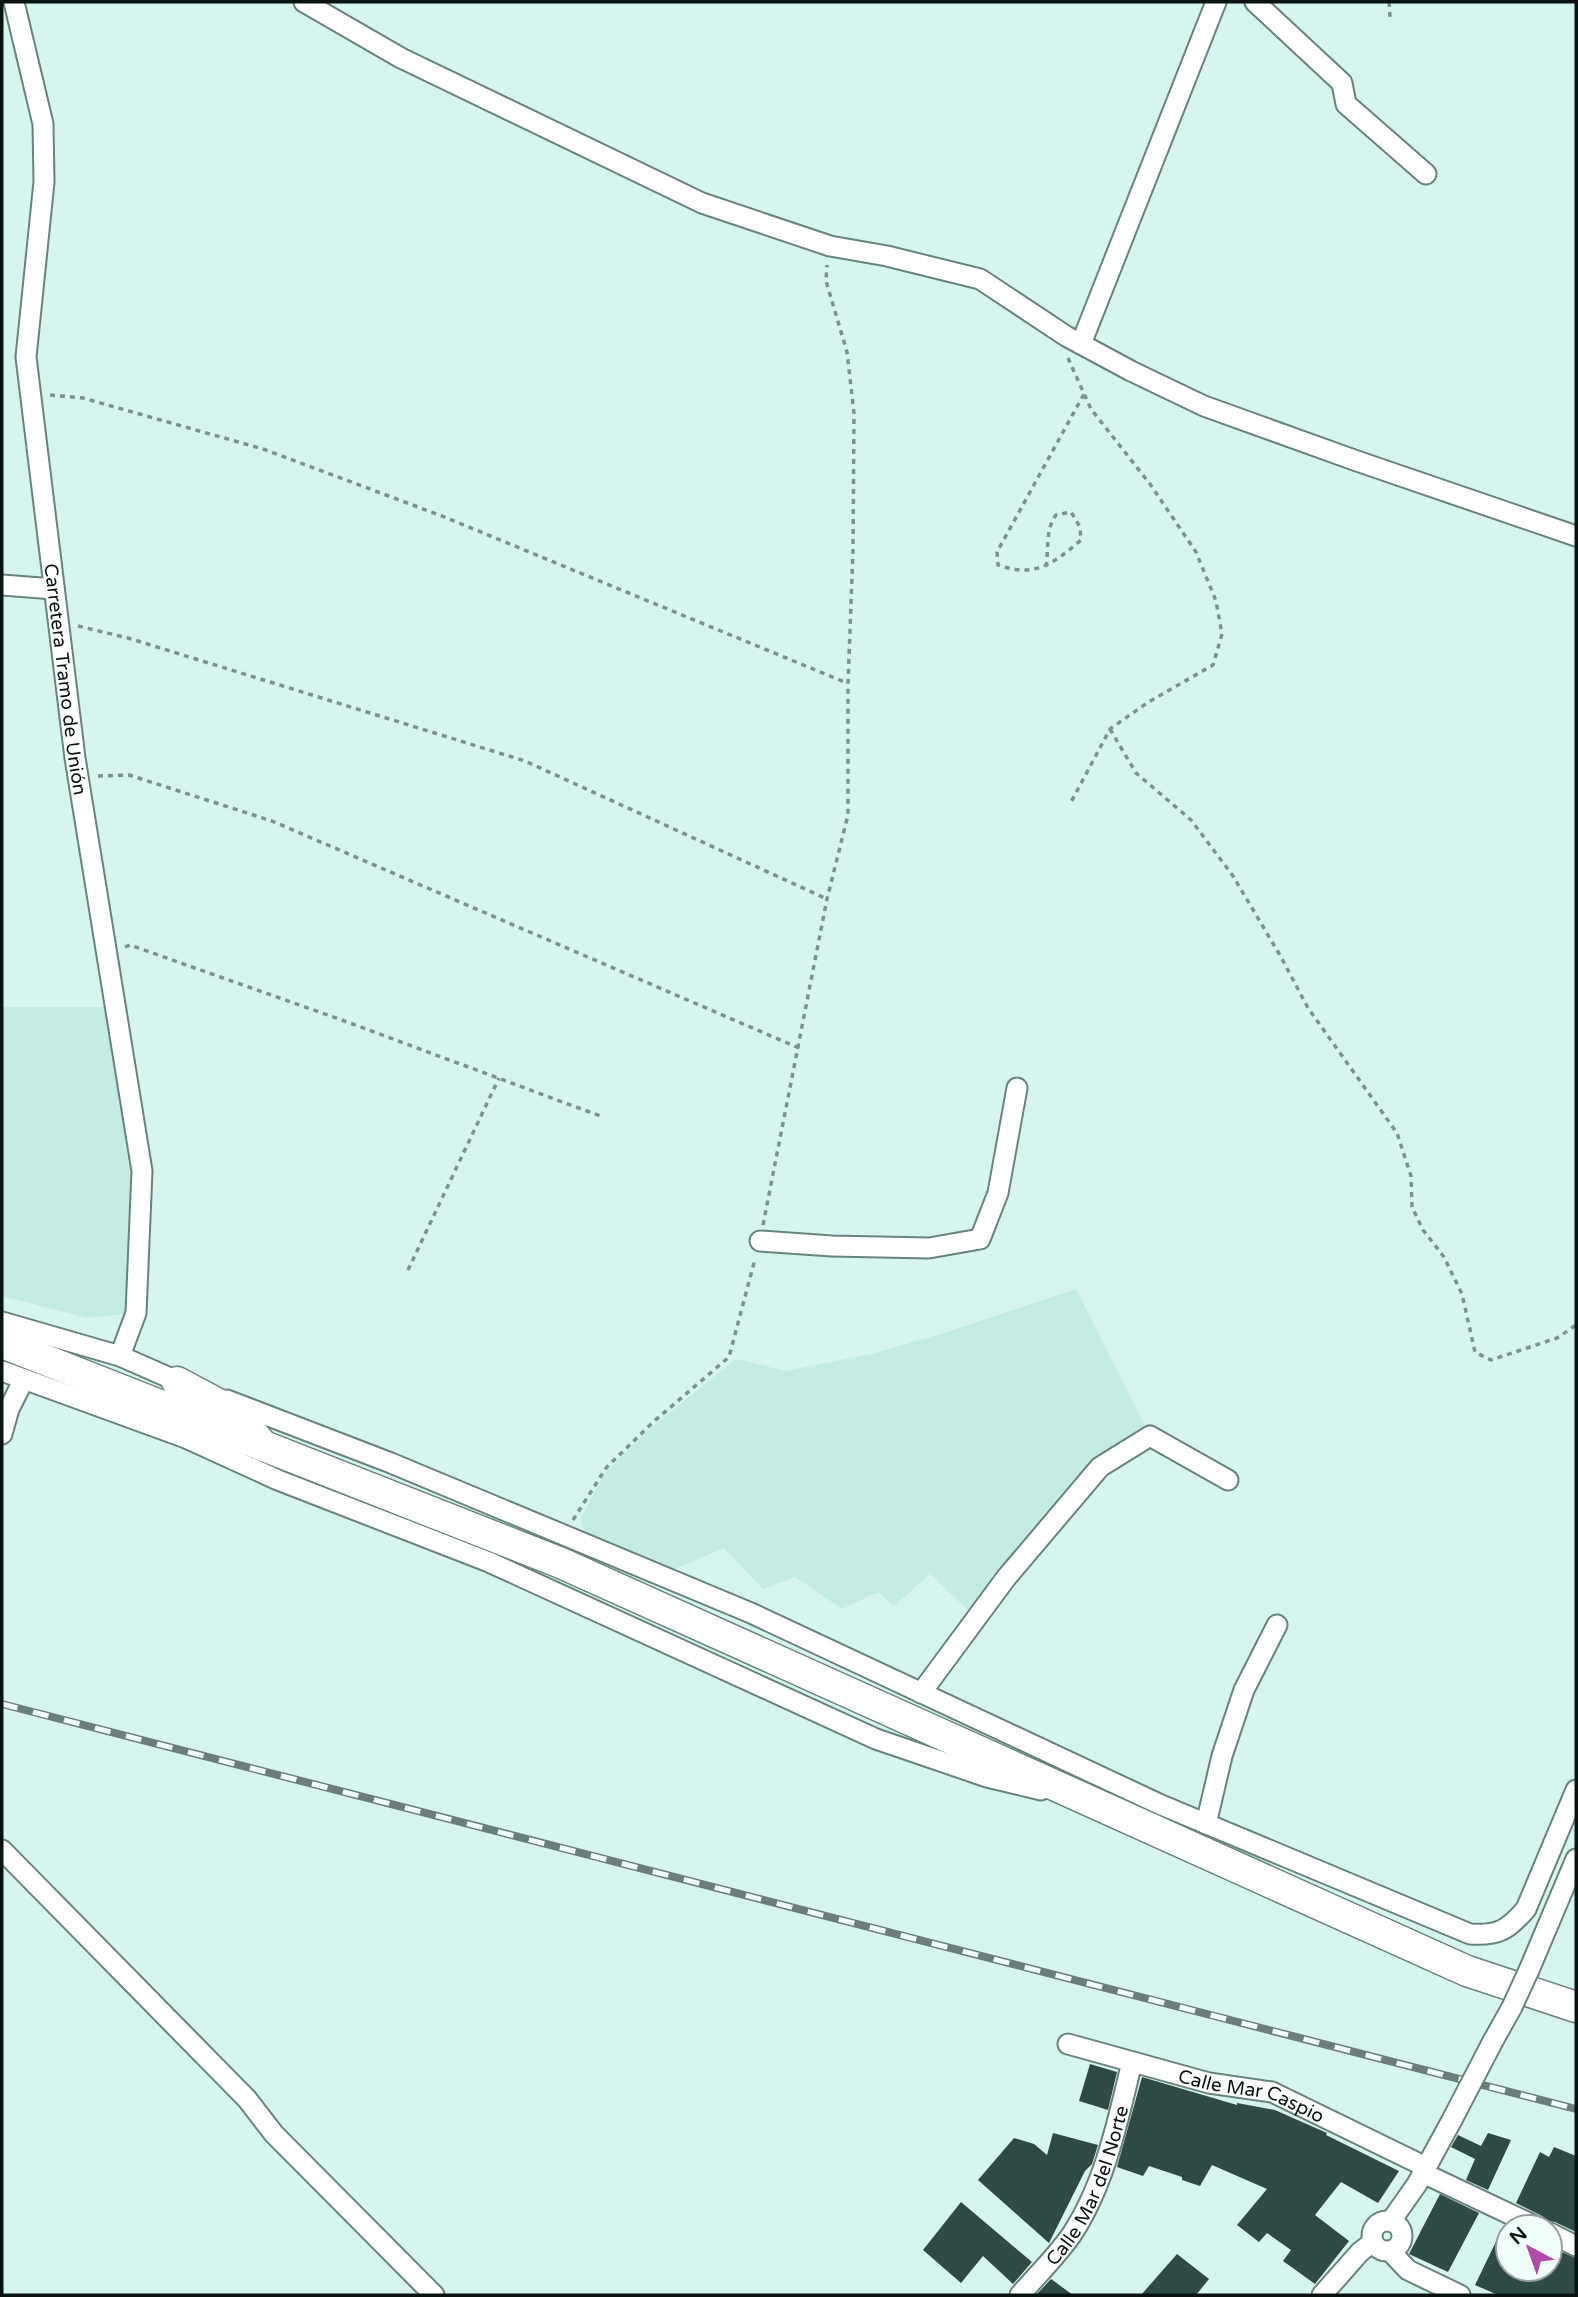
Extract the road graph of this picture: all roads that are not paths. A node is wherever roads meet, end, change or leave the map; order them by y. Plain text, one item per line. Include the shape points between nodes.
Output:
1 (14, 2) edge
2 (304, 2) edge
3 (1216, 2) edge
4 (1255, 2) edge
5 (325, 7) edge
6 (1426, 174) dead end
7 (1081, 344) junction
8 (1576, 536) edge
9 (2, 585) edge
10 (54, 589) junction
11 (1017, 1088) dead end
12 (760, 1241) road end
13 (2, 1322) edge
14 (2, 1343) edge
15 (120, 1356) junction
16 (2, 1371) edge
17 (24, 1379) junction
18 (177, 1382) junction
19 (2, 1434) edge
20 (265, 1449) junction
21 (1228, 1480) dead end
22 (1277, 1625) dead end
23 (921, 1693) junction
24 (1576, 1790) edge
25 (1089, 1802) junction
26 (1206, 1824) junction
27 (2, 1850) edge
28 (1576, 1859) edge
29 (1576, 2007) edge
30 (1068, 2044) dead end
31 (1132, 2062) junction
32 (1424, 2170) junction
33 (1508, 2213) edge
34 (1382, 2247) junction
35 (434, 2295) edge
36 (1020, 2295) edge
37 (1322, 2295) edge
38 (1460, 2295) edge

1 - 10 street, Carretera Tramo de Unión via 43,124 44,181 26,357
2 - 5 street
3 - 7 street
4 - 6 street via 1342,83 1346,104
5 - 7 street via 401,58 702,203 830,246 980,279
7 - 8 street via 1204,406
9 - 10 street
10 - 15 street, Carretera Tramo de Unión via 78,776 142,1171 136,1313
11 - 12 street via 998,1193 980,1239 929,1248
13 - 15 street
14 - 20 highway
15 - 18 street
16 - 17 street
17 - 19 street
17 - 25 street via 186,1438 278,1480 489,1562 876,1739 987,1777
18 - 20 highway via 237,1414
18 - 23 street via 391,1463 751,1613
20 - 25 highway via 561,1563
21 - 23 street via 1150,1436 1100,1467 999,1588
22 - 26 street via 1244,1690
23 - 26 street
24 - 26 street via 1526,1909 1501,1932 1486,1935 1459,1930
25 - 29 highway via 1467,1971
27 - 35 street
28 - 32 street, bridge via 1512,2007
30 - 31 street, Calle Mar Caspio
31 - 32 street, Calle Mar Caspio via 1209,2083 1272,2092
31 - 36 street, Calle Mar del Norte via 1095,2188 1072,2233
32 - 33 street, Calle Mar Caspio
32 - 34 street via 1391,2221 1377,2224 1372,2233
34 - 37 street via 1360,2252
34 - 38 street via 1408,2270

